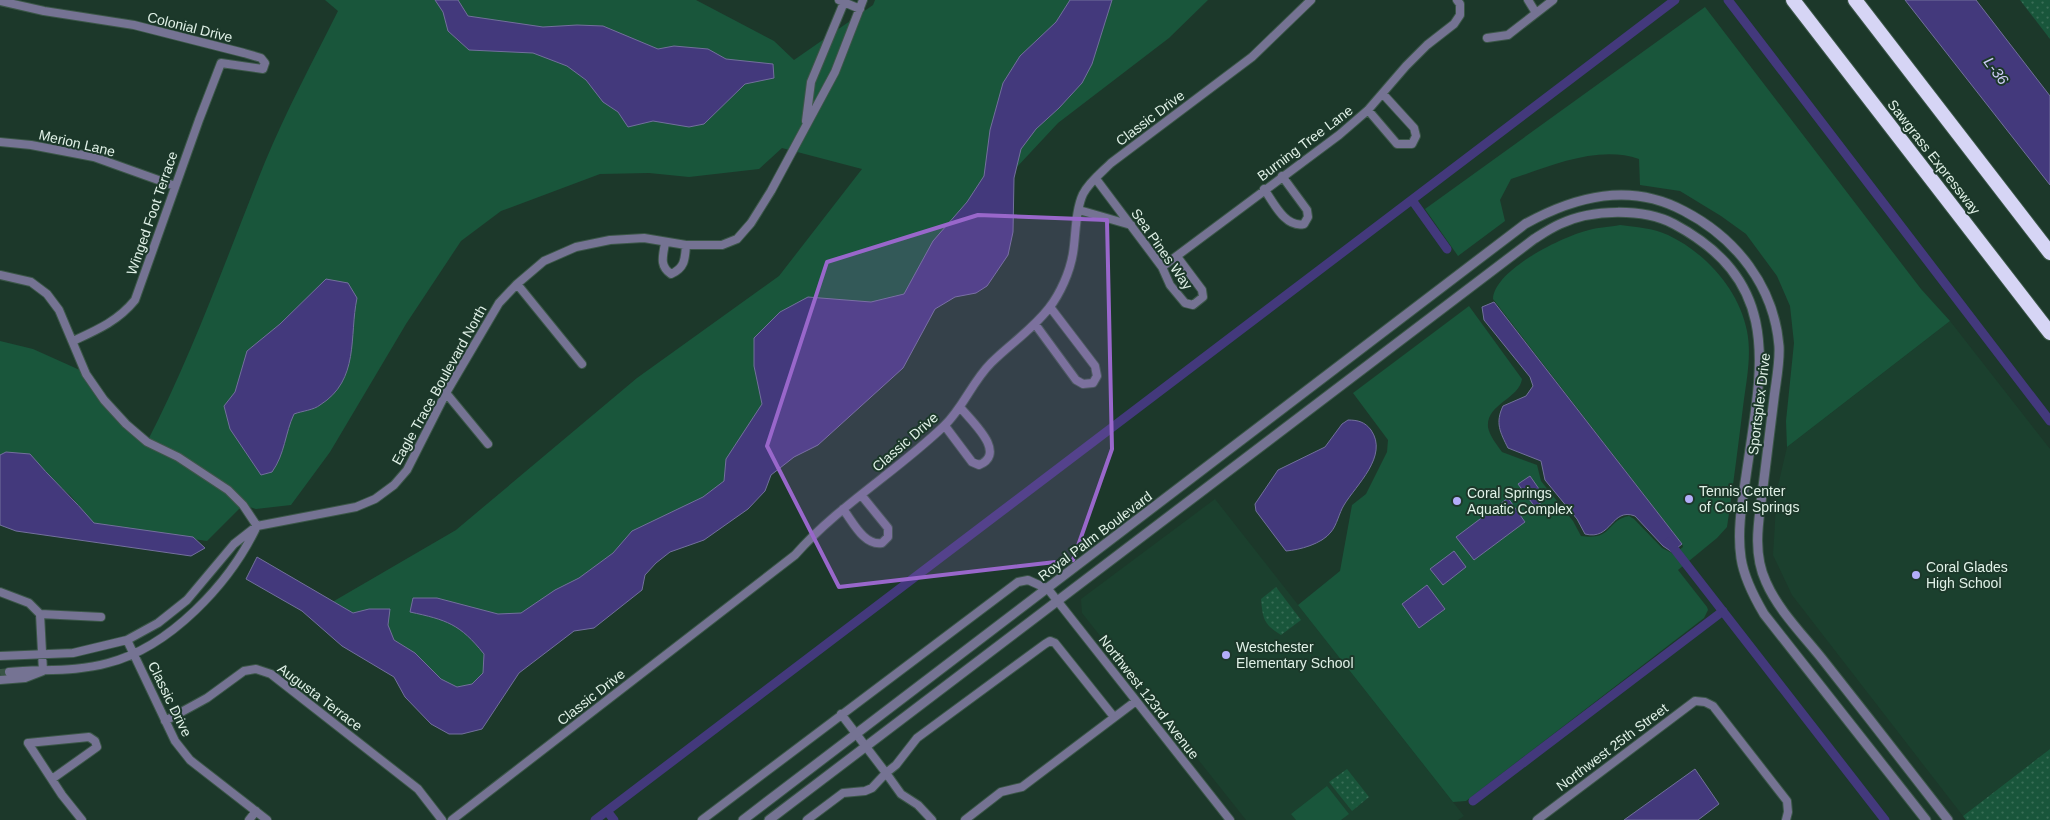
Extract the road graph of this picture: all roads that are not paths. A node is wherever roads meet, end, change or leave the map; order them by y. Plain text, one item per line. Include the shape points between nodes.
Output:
1 (864, 0) edge
2 (1312, 0) edge
3 (1456, 0) edge
4 (1528, 0) edge
5 (1553, 0) edge
6 (1793, 0) edge
7 (1855, 0) edge
8 (0, 1) edge
9 (842, 1) edge
10 (860, 9) junction
11 (1536, 13) junction
12 (1487, 38) dead end
13 (221, 64) joint
14 (1383, 94) junction
15 (1368, 110) junction
16 (805, 126) junction
17 (0, 142) edge
18 (1282, 176) junction
19 (1096, 179) junction
20 (175, 186) junction
21 (1264, 189) junction
22 (1079, 210) junction
23 (1130, 225) junction
24 (666, 243) junction
25 (686, 246) junction
26 (2050, 253) edge
27 (1178, 258) junction
28 (1162, 267) junction
29 (1462, 272) joint
30 (0, 275) edge
31 (517, 284) junction
32 (1472, 285) joint
33 (1050, 307) junction
34 (1034, 324) junction
35 (2050, 333) edge
36 (73, 341) junction
37 (582, 364) dead end
38 (446, 393) junction
39 (960, 407) junction
40 (945, 426) junction
41 (488, 444) dead end
42 (862, 496) junction
43 (843, 509) junction
44 (257, 526) junction
45 (1048, 589) junction
46 (0, 592) edge
47 (1057, 601) junction
48 (40, 614) junction
49 (101, 617) dead end
50 (127, 640) junction
51 (42, 652) junction
52 (134, 654) junction
53 (0, 656) edge
54 (43, 671) junction
55 (9, 672) tunnel mouth
56 (0, 680) edge
57 (1136, 700) junction
58 (841, 714) junction
59 (1114, 717) junction
60 (165, 721) junction
61 (856, 734) junction
62 (866, 746) junction
63 (886, 773) junction
64 (52, 779) junction
65 (256, 811) junction
66 (82, 820) edge
67 (249, 820) edge
68 (267, 820) edge
69 (442, 820) edge
70 (452, 820) edge
71 (702, 820) edge
72 (743, 820) edge
73 (770, 820) edge
74 (807, 820) edge
75 (932, 820) edge
76 (965, 820) edge
77 (1230, 820) edge
78 (1537, 820) edge
79 (1786, 820) edge
80 (1926, 820) edge
81 (1948, 820) edge

1 - 10 street, Eagle Trace Boulevard North
2 - 19 street, Classic Drive via 1252,57 1111,163
3 - 14 street, Burning Tree Lane via 1460,4 1460,15 1454,24 1422,50
4 - 11 street
5 - 11 street
6 - 35 highway, Sawgrass Expressway
7 - 26 highway
8 - 13 street, Colonial Drive via 134,26 244,53 261,58 265,63 263,69 254,70
9 - 10 street
9 - 16 street, Eagle Trace Boulevard North via 812,82
10 - 16 street, Eagle Trace Boulevard North via 835,72
11 - 12 street via 1508,35
13 - 20 street, Winged Foot Terrace
14 - 15 street, Burning Tree Lane
14 - 15 street via 1414,128 1416,136 1412,144 1397,144
15 - 18 street, Burning Tree Lane
16 - 25 street, Eagle Trace Boulevard North via 771,191 737,239 722,245
17 - 20 street, Merion Lane via 94,157
18 - 21 street, Burning Tree Lane
18 - 21 street via 1307,210 1304,224 1296,226 1288,222
19 - 22 street, Classic Drive via 1083,194
19 - 23 street, Sea Pines Way
20 - 36 street, Winged Foot Terrace via 135,300 107,325
21 - 27 street, Burning Tree Lane
22 - 23 street
22 - 33 street, Classic Drive via 1073,255
23 - 28 street, Sea Pines Way
24 - 25 street, Eagle Trace Boulevard North
24 - 25 street via 662,261 665,270 671,274 679,271 685,263
24 - 31 street, Eagle Trace Boulevard North via 610,240 576,247 544,261
27 - 28 street, Burning Tree Lane
27 - 28 street, Sea Pines Way via 1202,290 1202,297 1194,305 1185,303 1170,285
29 - 45 street, Royal Palm Boulevard
29 - 81 street, Sportsplex Drive via 1525,224 1554,208 1583,198 1616,195 1646,197 1676,206 1725,237 1744,258 1769,302 1779,345 1758,533 1766,583
30 - 36 street via 31,282 47,294 59,310
31 - 37 street
31 - 38 street, Eagle Trace Boulevard North via 499,303
32 - 47 street, Royal Palm Boulevard
32 - 80 street, Sportsplex Drive via 1534,239 1561,223 1588,215 1644,215 1670,222 1715,250 1744,287 1754,310 1759,334 1760,370 1740,531 1741,559 1746,577 1764,614
33 - 34 street, Classic Drive
33 - 34 street via 1095,366 1093,383 1083,384 1076,380
34 - 39 street, Classic Drive via 972,384
36 - 44 street via 86,374 126,424 147,442 178,457 228,490 244,505
38 - 41 street
38 - 44 street, Eagle Trace Boulevard North via 408,470 394,485 356,507
39 - 40 street, Classic Drive
39 - 40 street via 990,445 991,454 987,462 979,465 972,462
40 - 42 street, Classic Drive
42 - 43 street, Classic Drive
42 - 43 street via 888,528 888,537 882,544 868,541
43 - 70 street, Classic Drive via 817,530 795,555
44 - 50 street, Eagle Trace Boulevard North via 234,544 187,600 158,623
44 - 52 street via 244,552 198,608 168,634
45 - 47 street, Northwest 123rd Avenue
45 - 58 street via 1028,580 1018,582
45 - 61 street, Royal Palm Boulevard
46 - 48 street via 29,603
47 - 57 street, Northwest 123rd Avenue
47 - 62 street, Royal Palm Boulevard
48 - 49 street
48 - 51 street
50 - 51 street, Eagle Trace Boulevard North via 73,653
50 - 52 street, Classic Drive
51 - 53 street, Eagle Trace Boulevard North
51 - 54 street
52 - 54 street via 76,669
52 - 60 street, Classic Drive
54 - 55 street
54 - 56 street via 25,678
57 - 59 street
57 - 77 street, Northwest 123rd Avenue
58 - 61 street
58 - 71 street
59 - 63 street via 1057,645 1050,641 917,738
59 - 76 street via 1022,787 1001,792
60 - 65 street, Classic Drive via 190,760
60 - 69 street, Augusta Terrace via 207,698 244,671 256,669 271,674 418,789
61 - 62 street
61 - 72 street, Royal Palm Boulevard
62 - 63 street
62 - 73 street, Royal Palm Boulevard
63 - 74 street via 872,788 843,793
63 - 75 street via 901,794
64 - 64 street via 97,747 95,741 89,737 28,743
64 - 66 street
65 - 67 street
65 - 68 street, Classic Drive
78 - 79 street, Northwest 25th Street via 1695,701 1713,706 1787,801

